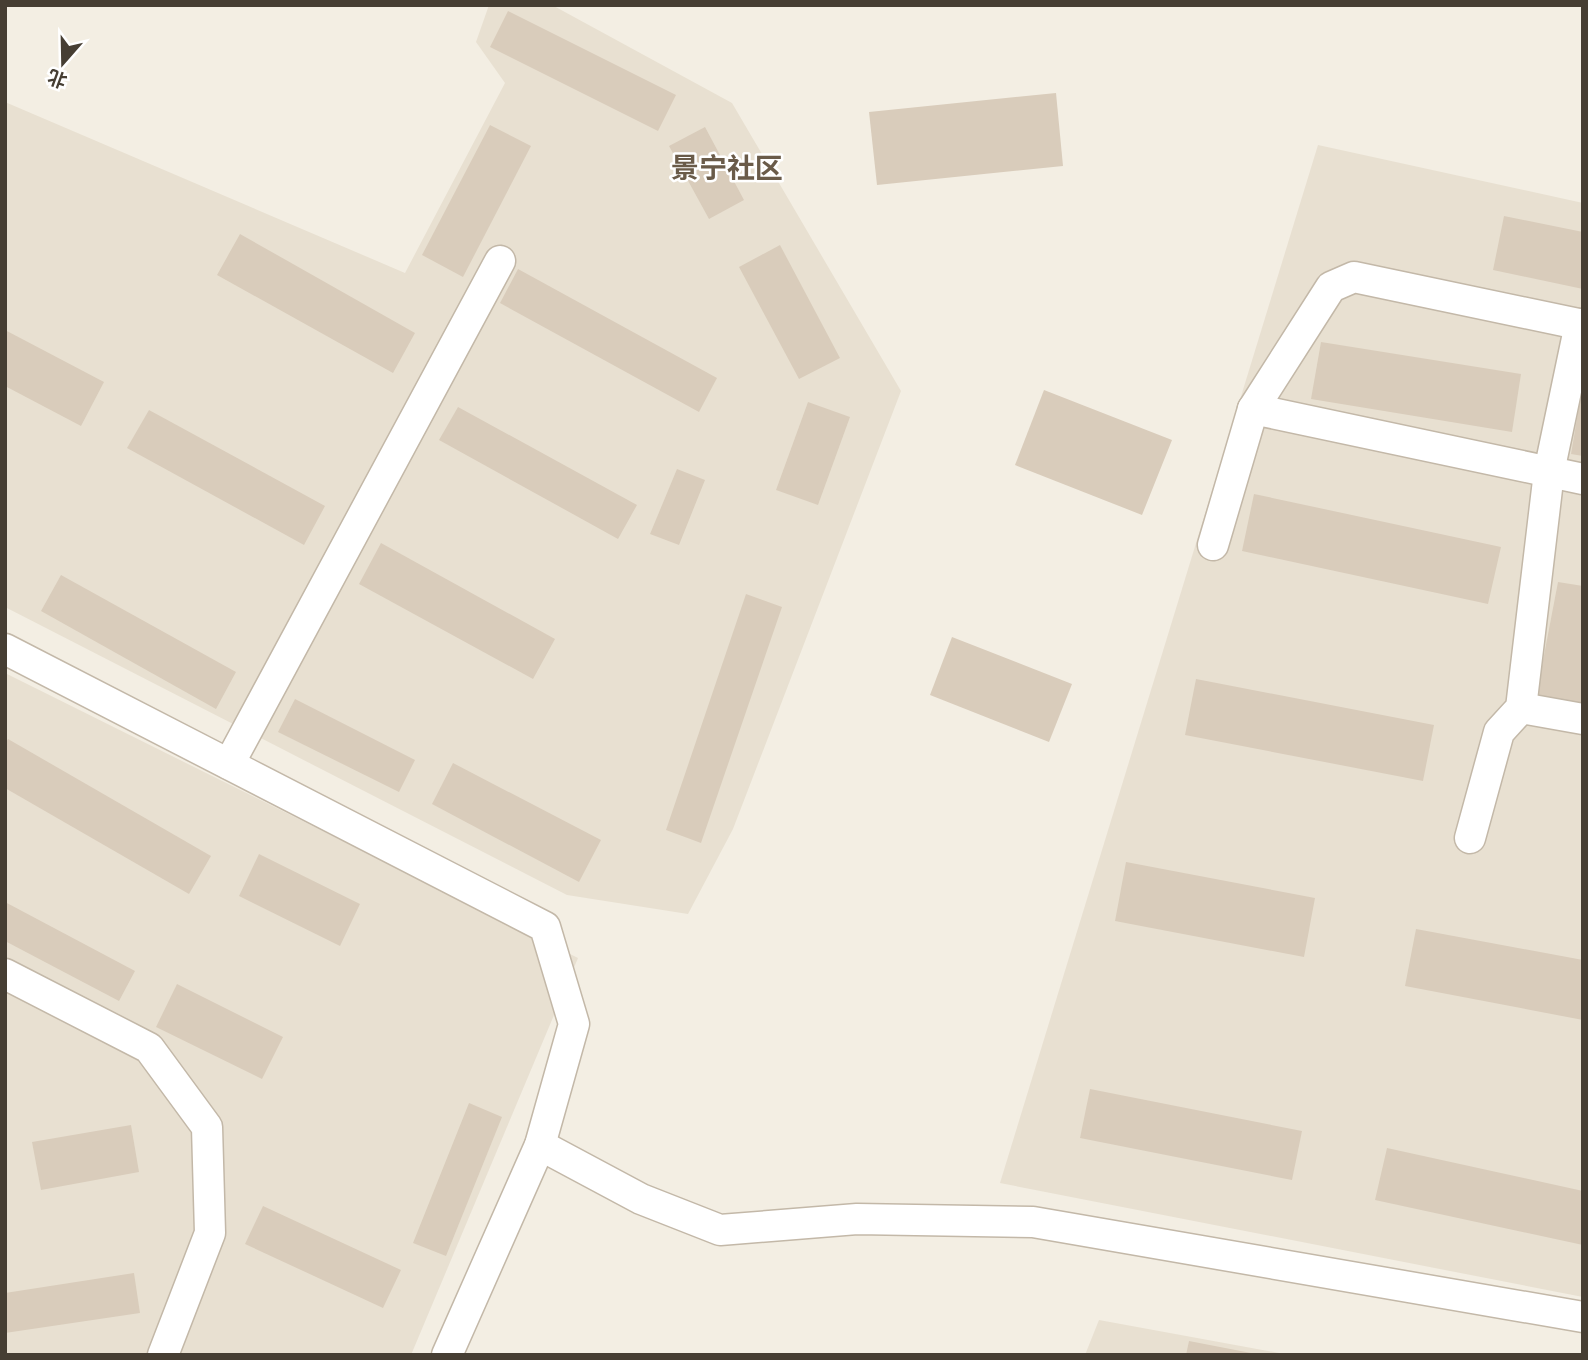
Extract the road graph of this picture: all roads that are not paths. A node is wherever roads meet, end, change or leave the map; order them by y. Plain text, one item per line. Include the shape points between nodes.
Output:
1 (500, 261) dead end
2 (1581, 325) edge
3 (1253, 410) junction
4 (1549, 472) junction
5 (1583, 479) edge
6 (1213, 545) dead end
7 (5, 649) edge
8 (1521, 708) junction
9 (1583, 719) edge
10 (229, 764) junction
11 (1471, 838) dead end
12 (5, 974) edge
13 (540, 1144) junction
14 (1583, 1317) edge
15 (163, 1355) edge
16 (447, 1355) edge

1 - 10 street
2 - 3 street via 1354,276 1331,287
2 - 4 street
3 - 4 street
3 - 6 street
4 - 5 street
4 - 8 street
7 - 10 street
8 - 9 street
8 - 11 street via 1499,732
10 - 13 street via 545,927 574,1024
12 - 15 street via 149,1048 207,1126 211,1233
13 - 14 street via 641,1199 720,1230 857,1219 1033,1222
13 - 16 street

